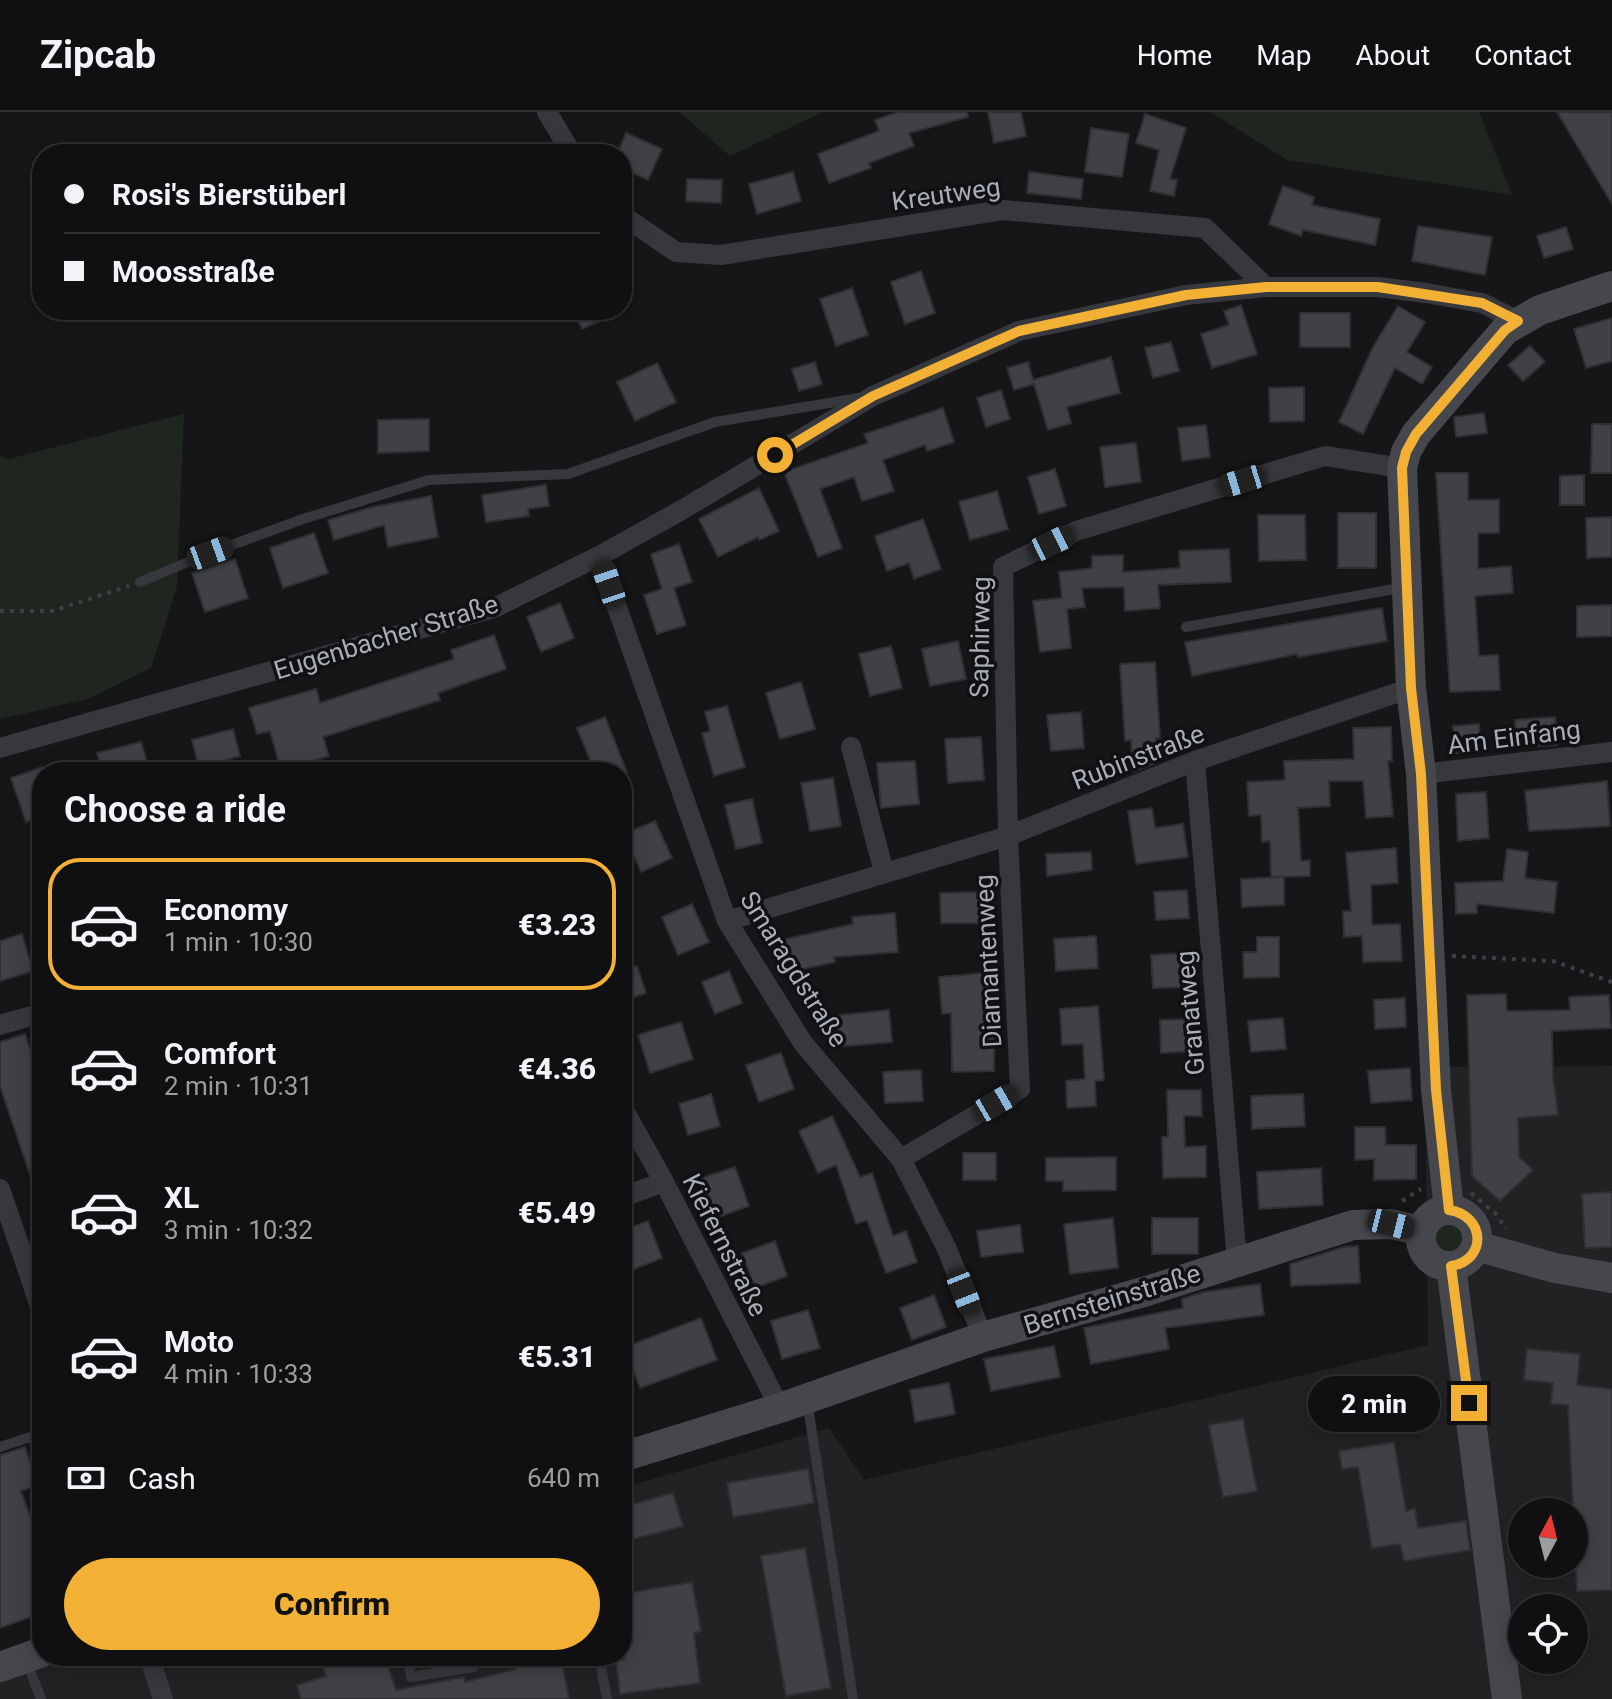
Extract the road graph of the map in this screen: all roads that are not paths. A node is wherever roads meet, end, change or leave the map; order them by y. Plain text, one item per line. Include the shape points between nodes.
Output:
1 (547, 112) edge
2 (566, 144) edge
3 (632, 222) edge
4 (1612, 286) edge
5 (1266, 287) junction
6 (1518, 321) junction
7 (873, 396) junction
8 (1402, 468) junction
9 (599, 556) junction
10 (140, 582) road end
11 (1407, 586) junction
12 (1186, 627) dead end
13 (1411, 688) junction
14 (851, 747) dead end
15 (0, 748) edge
16 (1612, 752) edge
17 (1195, 761) junction
18 (1421, 774) junction
19 (1008, 836) junction
20 (884, 872) junction
21 (727, 921) junction
22 (32, 1016) edge
23 (0, 1025) edge
24 (632, 1125) edge
25 (901, 1159) junction
26 (664, 1182) junction
27 (0, 1189) edge
28 (632, 1193) edge
29 (1449, 1210) junction
30 (1421, 1231) junction
31 (1476, 1246) junction
32 (1237, 1261) junction
33 (1451, 1266) junction
34 (1612, 1278) edge
35 (32, 1283) edge
36 (983, 1337) junction
37 (793, 1403) junction
38 (32, 1436) edge
39 (0, 1447) edge
40 (632, 1454) edge
41 (23, 1659) edge
42 (152, 1666) edge
43 (409, 1666) edge
44 (601, 1666) edge
45 (474, 1667) dead end
46 (41, 1699) edge
47 (163, 1699) edge
48 (607, 1699) edge
49 (853, 1699) edge
50 (1507, 1699) edge

1 - 2 street
3 - 5 street, Kreutweg via 676,252 721,255 1003,210 1127,219 1205,228
4 - 6 street
5 - 6 street, Eugenbacher Straße via 1378,287 1426,293 1482,303
5 - 7 street, Eugenbacher Straße via 1186,295 1019,331
6 - 8 street via 1416,434
7 - 9 street, Eugenbacher Straße
7 - 10 lane, Eugenbacher Straße via 715,422 568,474 429,480 303,519
8 - 11 street
8 - 19 street, Saphirweg via 1325,456 1076,531 1003,567
9 - 15 street, Eugenbacher Straße via 494,608
9 - 21 street, Smaragdstraße
11 - 12 lane
11 - 13 street
13 - 17 street, Rubinstraße
13 - 18 street
14 - 20 street
16 - 18 street, Am Einfang
17 - 19 street, Rubinstraße
17 - 32 street, Granatweg
18 - 29 street via 1436,1090
19 - 20 street, Rubinstraße
19 - 25 street, Diamantenweg via 1020,1089
20 - 21 street, Rubinstraße
21 - 25 street, Smaragdstraße via 803,1043
22 - 23 street
24 - 26 street, Kiefernstraße
25 - 36 street, Smaragdstraße via 946,1247
26 - 28 street
26 - 37 street, Kiefernstraße
27 - 35 street
29 - 30 street via 1431,1216
29 - 31 street via 1472,1221
30 - 32 street, Bernsteinstraße via 1391,1224 1353,1225
30 - 33 street via 1427,1257
31 - 33 street via 1464,1262
31 - 34 street
32 - 36 street, Bernsteinstraße
33 - 50 street
36 - 37 street, Bernsteinstraße
37 - 40 street, Bernsteinstraße
37 - 49 lane
38 - 39 lane
41 - 46 lane
42 - 47 street
43 - 45 lane via 411,1677
44 - 48 lane

